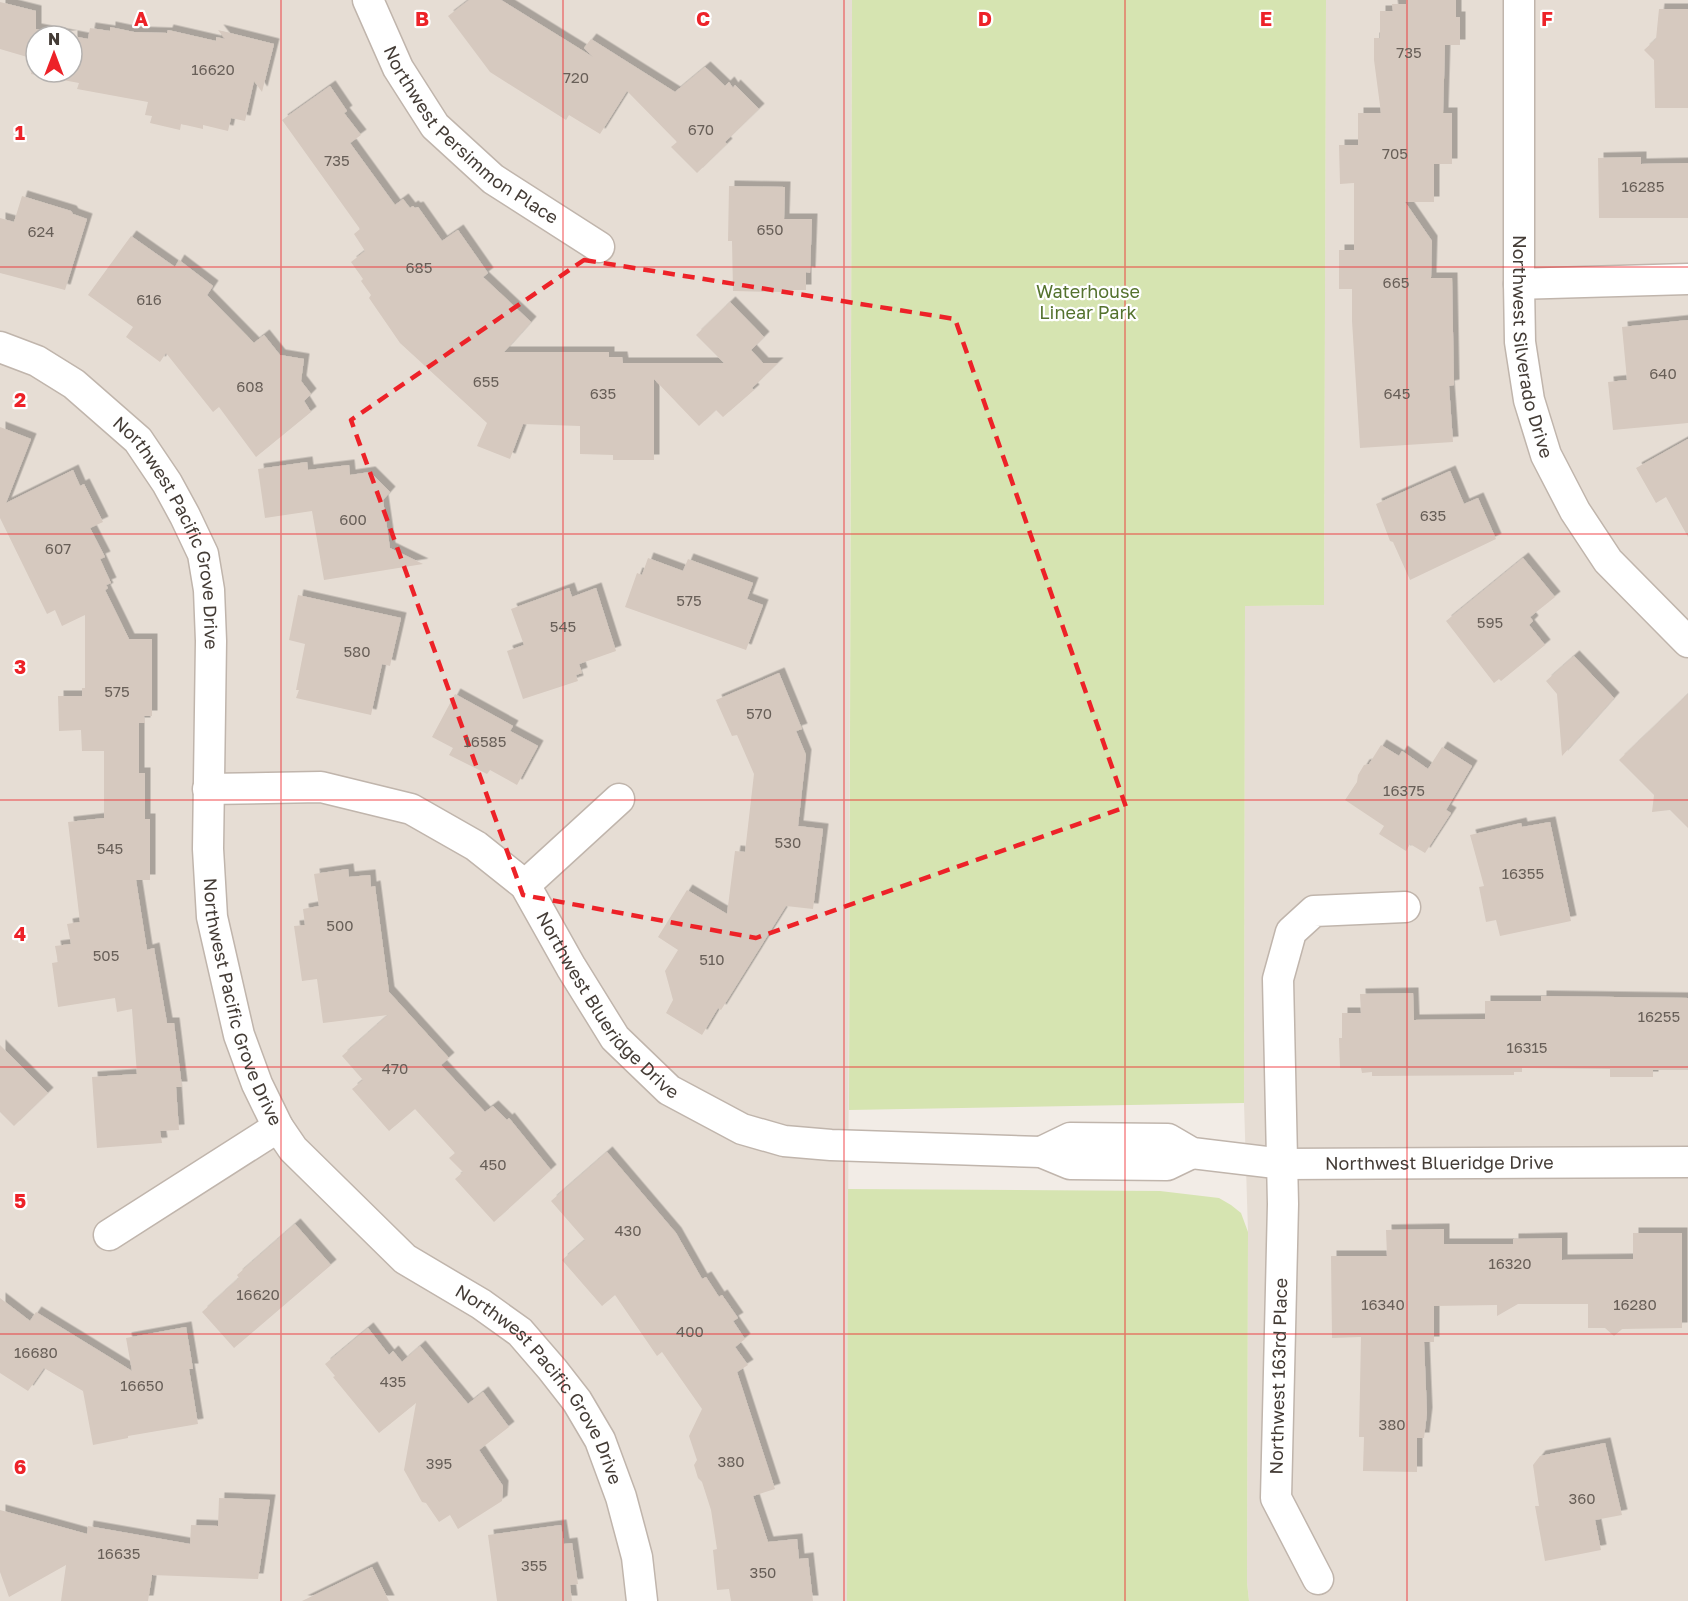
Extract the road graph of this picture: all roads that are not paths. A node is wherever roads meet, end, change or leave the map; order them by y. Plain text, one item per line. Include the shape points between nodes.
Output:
1 (368, 0) edge
2 (1519, 0) edge
3 (599, 247) dead end
4 (1688, 279) edge
5 (1519, 284) junction
6 (0, 347) edge
7 (1688, 642) edge
8 (208, 789) junction
9 (619, 799) dead end
10 (525, 885) junction
11 (1405, 907) dead end
12 (278, 1127) junction
13 (1688, 1162) edge
14 (1283, 1164) junction
15 (109, 1234) dead end
16 (1318, 1579) dead end
17 (642, 1601) edge

1 - 3 street, Northwest Persimmon Place via 398,68 435,126 493,179
2 - 5 street, Northwest Silverado Drive
4 - 5 street
5 - 7 street, Northwest Silverado Drive via 1520,342 1529,400 1546,455 1575,511 1608,561
6 - 8 street, Northwest Pacific Grove Drive via 37,361 107,411 138,440 185,516 202,555 209,590 212,641
8 - 10 street, Northwest Blueridge Drive via 321,787 411,809 476,846
8 - 12 street, Northwest Pacific Grove Drive via 212,917 239,1035
9 - 10 street
10 - 14 street, Northwest Blueridge Drive via 615,1038 669,1090 742,1129 784,1141 831,1145 1041,1152 1070,1138 1168,1139 1192,1153
11 - 14 street, Northwest 163rd Place via 1314,912 1291,932 1278,980
12 - 15 street
12 - 17 street, Northwest Pacific Grove Drive via 293,1149 405,1259 520,1332 577,1401 600,1440 621,1497 637,1557
13 - 14 street, Northwest Blueridge Drive
14 - 16 street, Northwest 163rd Place via 1276,1498

